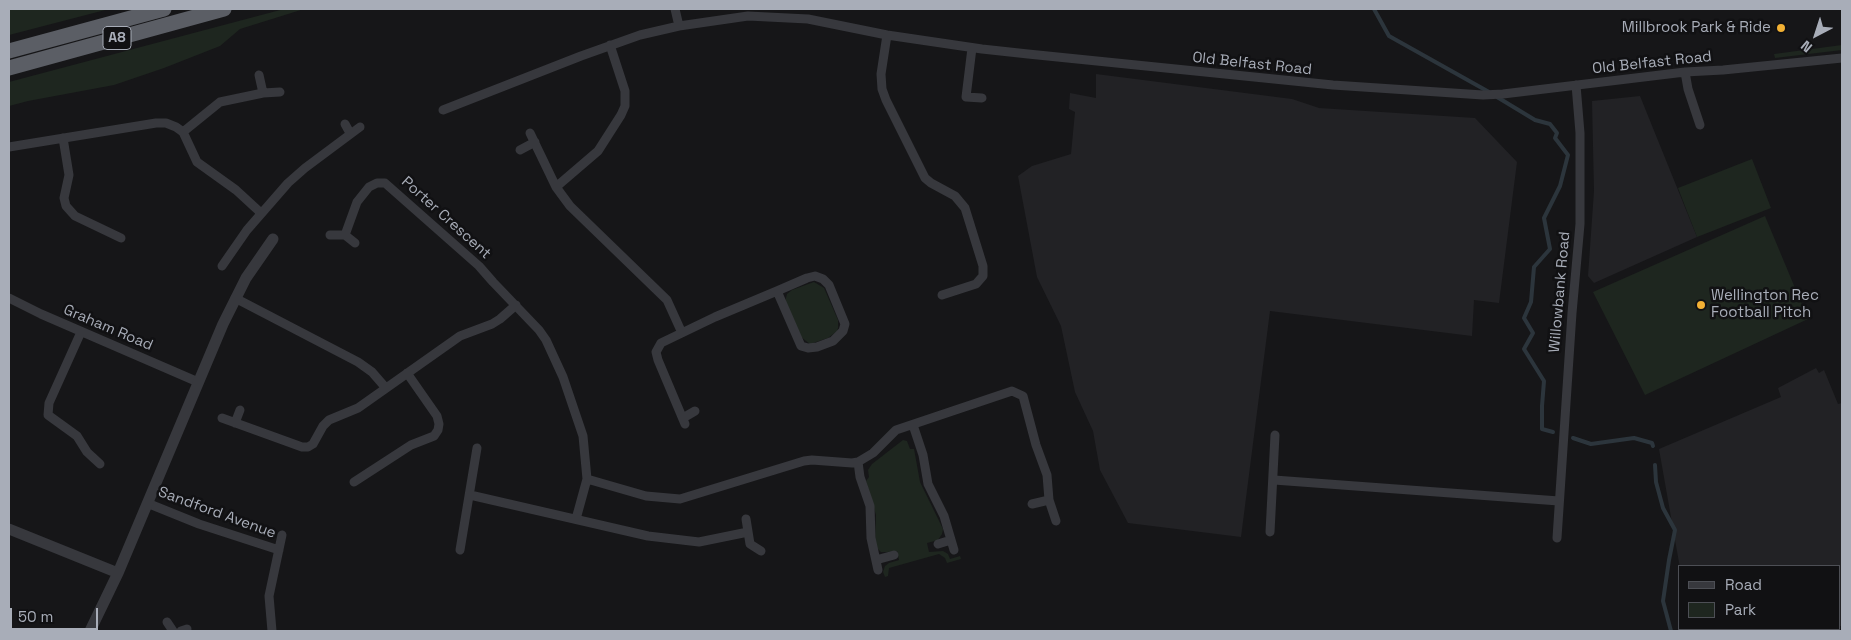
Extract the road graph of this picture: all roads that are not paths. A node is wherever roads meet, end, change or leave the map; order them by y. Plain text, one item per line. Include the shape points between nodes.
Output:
1 (164, 9) edge
2 (224, 9) edge
3 (675, 9) edge
4 (679, 26) junction
5 (886, 34) junction
6 (610, 45) junction
7 (972, 48) junction
8 (9, 52) edge
9 (1842, 58) edge
10 (9, 68) edge
11 (1685, 72) junction
12 (260, 75) dead end
13 (1576, 85) junction
14 (280, 92) dead end
15 (263, 93) junction
16 (982, 98) dead end
17 (443, 110) dead end
18 (345, 124) dead end
19 (1700, 125) dead end
20 (360, 126) dead end
21 (184, 132) junction
22 (350, 133) junction
23 (530, 133) dead end
24 (63, 138) junction
25 (535, 142) junction
26 (9, 147) edge
27 (520, 150) dead end
28 (556, 187) junction
29 (261, 213) junction
30 (330, 235) dead end
31 (345, 235) junction
32 (121, 238) dead end
33 (273, 239) dead end
34 (355, 243) dead end
35 (222, 266) dead end
36 (777, 291) junction
37 (942, 295) dead end
38 (9, 298) edge
39 (236, 298) junction
40 (516, 305) junction
41 (81, 332) junction
42 (682, 333) junction
43 (407, 372) junction
44 (198, 382) junction
45 (385, 387) junction
46 (240, 410) dead end
47 (696, 411) dead end
48 (222, 418) dead end
49 (235, 423) junction
50 (913, 425) junction
51 (1275, 435) dead end
52 (477, 448) dead end
53 (858, 462) junction
54 (100, 464) dead end
55 (587, 479) junction
56 (1274, 480) junction
57 (354, 482) dead end
58 (470, 495) junction
59 (1049, 500) junction
60 (1559, 501) junction
61 (147, 503) junction
62 (1032, 504) dead end
63 (576, 519) junction
64 (746, 519) dead end
65 (1056, 521) dead end
66 (9, 529) edge
67 (748, 532) junction
68 (1270, 532) dead end
69 (282, 535) dead end
70 (1557, 538) dead end
71 (952, 540) junction
72 (938, 544) dead end
73 (278, 550) junction
74 (460, 550) dead end
75 (954, 550) dead end
76 (761, 551) dead end
77 (894, 555) dead end
78 (876, 560) junction
79 (878, 570) dead end
80 (118, 574) junction
81 (167, 622) dead end
82 (90, 631) edge
83 (172, 631) edge
84 (272, 631) edge

1 - 8 highway, A8
2 - 10 highway, A8
3 - 4 street
4 - 5 street, Old Belfast Road via 748,16 808,19
4 - 6 street, Old Belfast Road
5 - 7 street, Old Belfast Road
5 - 37 street via 881,74 886,100 925,178 955,196 965,208 983,266 983,276 976,284
6 - 17 street, Old Belfast Road
6 - 28 street via 625,91 625,106 598,151
7 - 13 street, Old Belfast Road via 1333,86 1483,95
7 - 16 street via 966,97
9 - 11 street, Old Belfast Road
11 - 13 street, Old Belfast Road
11 - 19 street
12 - 15 street
13 - 60 street, Willowbank Road via 1580,133 1580,214
14 - 15 street
15 - 21 street via 220,102
18 - 22 street
20 - 22 street
21 - 24 street via 171,124 156,123
21 - 29 street via 196,160
22 - 29 street via 297,175
23 - 25 street
24 - 26 street
24 - 32 street via 69,175 64,198 66,206 75,216
25 - 27 street
25 - 28 street
28 - 42 street via 570,206 667,300
29 - 35 street
30 - 31 street
31 - 34 street
31 - 40 street, Porter Crescent via 357,202 369,187 385,182 479,266
33 - 39 street
36 - 36 street via 802,346 817,347 833,341 843,331 845,324 829,285 823,279 815,276
36 - 42 street
38 - 41 street, Graham Road
39 - 44 street
39 - 45 street via 358,362
40 - 43 street via 492,324 460,336
40 - 55 street, Porter Crescent via 546,340 563,377 583,436
41 - 44 street, Graham Road
41 - 54 street via 49,403 48,415 78,436 87,452
42 - 47 street via 661,343 656,352 684,421
43 - 45 street
43 - 57 street via 436,416 438,430 434,436 412,445
44 - 61 street
45 - 49 street via 358,408 330,420 308,447
46 - 49 street
48 - 49 street
50 - 53 street via 896,430 873,453
50 - 59 street via 1012,391 1023,396 1047,475
50 - 71 street via 928,484
51 - 56 street
52 - 58 street
53 - 55 street via 804,461 680,499 646,496
53 - 78 street via 870,506 871,538
55 - 63 street, Porter Crescent
56 - 60 street
56 - 68 street
58 - 63 street
58 - 74 street
59 - 62 street
59 - 65 street
60 - 70 street, Willowbank Road
61 - 73 street, Sandford Avenue
61 - 80 street
63 - 67 street via 648,536 699,542
64 - 67 street
66 - 80 street
67 - 76 street via 750,544
69 - 73 street, Sandford Avenue
71 - 72 street
71 - 75 street
73 - 84 street, Sandford Avenue via 269,601
77 - 78 street
78 - 79 street
80 - 82 street
81 - 83 street

